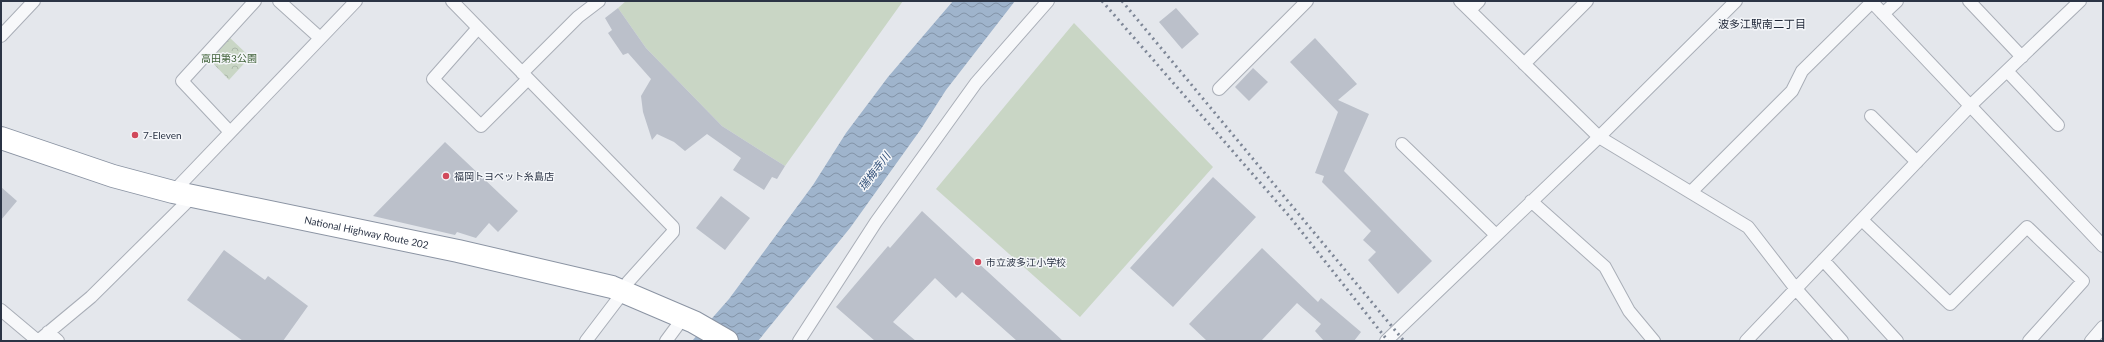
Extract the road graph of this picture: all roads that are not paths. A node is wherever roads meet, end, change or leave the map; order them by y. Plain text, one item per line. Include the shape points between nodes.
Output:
1 (34, 1) edge
2 (255, 1) edge
3 (279, 1) edge
4 (356, 1) edge
5 (452, 1) edge
6 (599, 1) edge
7 (1048, 1) edge
8 (1307, 1) edge
9 (1460, 1) edge
10 (1479, 1) edge
11 (1587, 1) edge
12 (1736, 1) edge
13 (1897, 1) edge
14 (1968, 1) edge
15 (2080, 1) edge
16 (1872, 2) edge
17 (1470, 10) junction
18 (1883, 14) junction
19 (478, 28) junction
20 (1, 36) edge
21 (320, 38) junction
22 (2022, 57) junction
23 (1524, 64) junction
24 (2007, 71) junction
25 (525, 76) junction
26 (1219, 89) dead end
27 (1971, 106) junction
28 (1872, 116) dead end
29 (2058, 124) dead end
30 (230, 132) junction
31 (1599, 137) junction
32 (1, 138) edge
33 (1402, 144) dead end
34 (1917, 162) junction
35 (1691, 192) junction
36 (183, 194) junction
37 (1531, 201) junction
38 (1862, 220) junction
39 (1496, 235) junction
40 (2103, 246) edge
41 (1823, 260) junction
42 (1796, 289) junction
43 (624, 291) junction
44 (1, 310) edge
45 (689, 320) junction
46 (2103, 326) edge
47 (48, 332) junction
48 (38, 341) edge
49 (58, 341) edge
50 (586, 341) edge
51 (666, 341) edge
52 (727, 341) edge
53 (799, 341) edge
54 (1386, 341) edge
55 (1654, 341) edge
56 (1746, 341) edge
57 (1842, 341) edge
58 (1897, 341) edge
59 (2029, 341) edge
60 (2091, 341) edge

1 - 20 street
2 - 30 street via 182,81
3 - 21 street
4 - 21 street
5 - 19 street
6 - 25 street via 578,18
7 - 53 street via 976,83 876,222
8 - 26 street
9 - 17 street
10 - 17 street
11 - 23 street
12 - 31 street
13 - 18 street
14 - 22 street
15 - 22 street
16 - 18 street
16 - 35 street via 1802,71 1792,91
17 - 23 street
18 - 27 street
19 - 25 street
19 - 25 street via 433,79 481,126
21 - 30 street
22 - 24 street
23 - 31 street
24 - 27 street
24 - 29 street
25 - 43 street via 672,227 673,232 628,282
27 - 34 street
27 - 40 street
28 - 34 street
30 - 36 street
31 - 35 street
31 - 37 street
32 - 36 highway, National Highway Route 202 via 113,176
33 - 39 street
34 - 38 street
35 - 42 street via 1748,227
36 - 43 highway, National Highway Route 202 via 458,251
36 - 47 street via 91,298
37 - 39 street
37 - 55 street via 1605,267 1628,311
38 - 41 street
38 - 59 street via 1950,304 2027,227 2083,281
39 - 54 street
41 - 42 street
41 - 58 street
42 - 56 street
42 - 57 street
43 - 45 highway, National Highway Route 202
43 - 50 street
44 - 48 street
45 - 51 street
45 - 52 highway, National Highway Route 202
46 - 60 street
47 - 48 street
47 - 49 street

